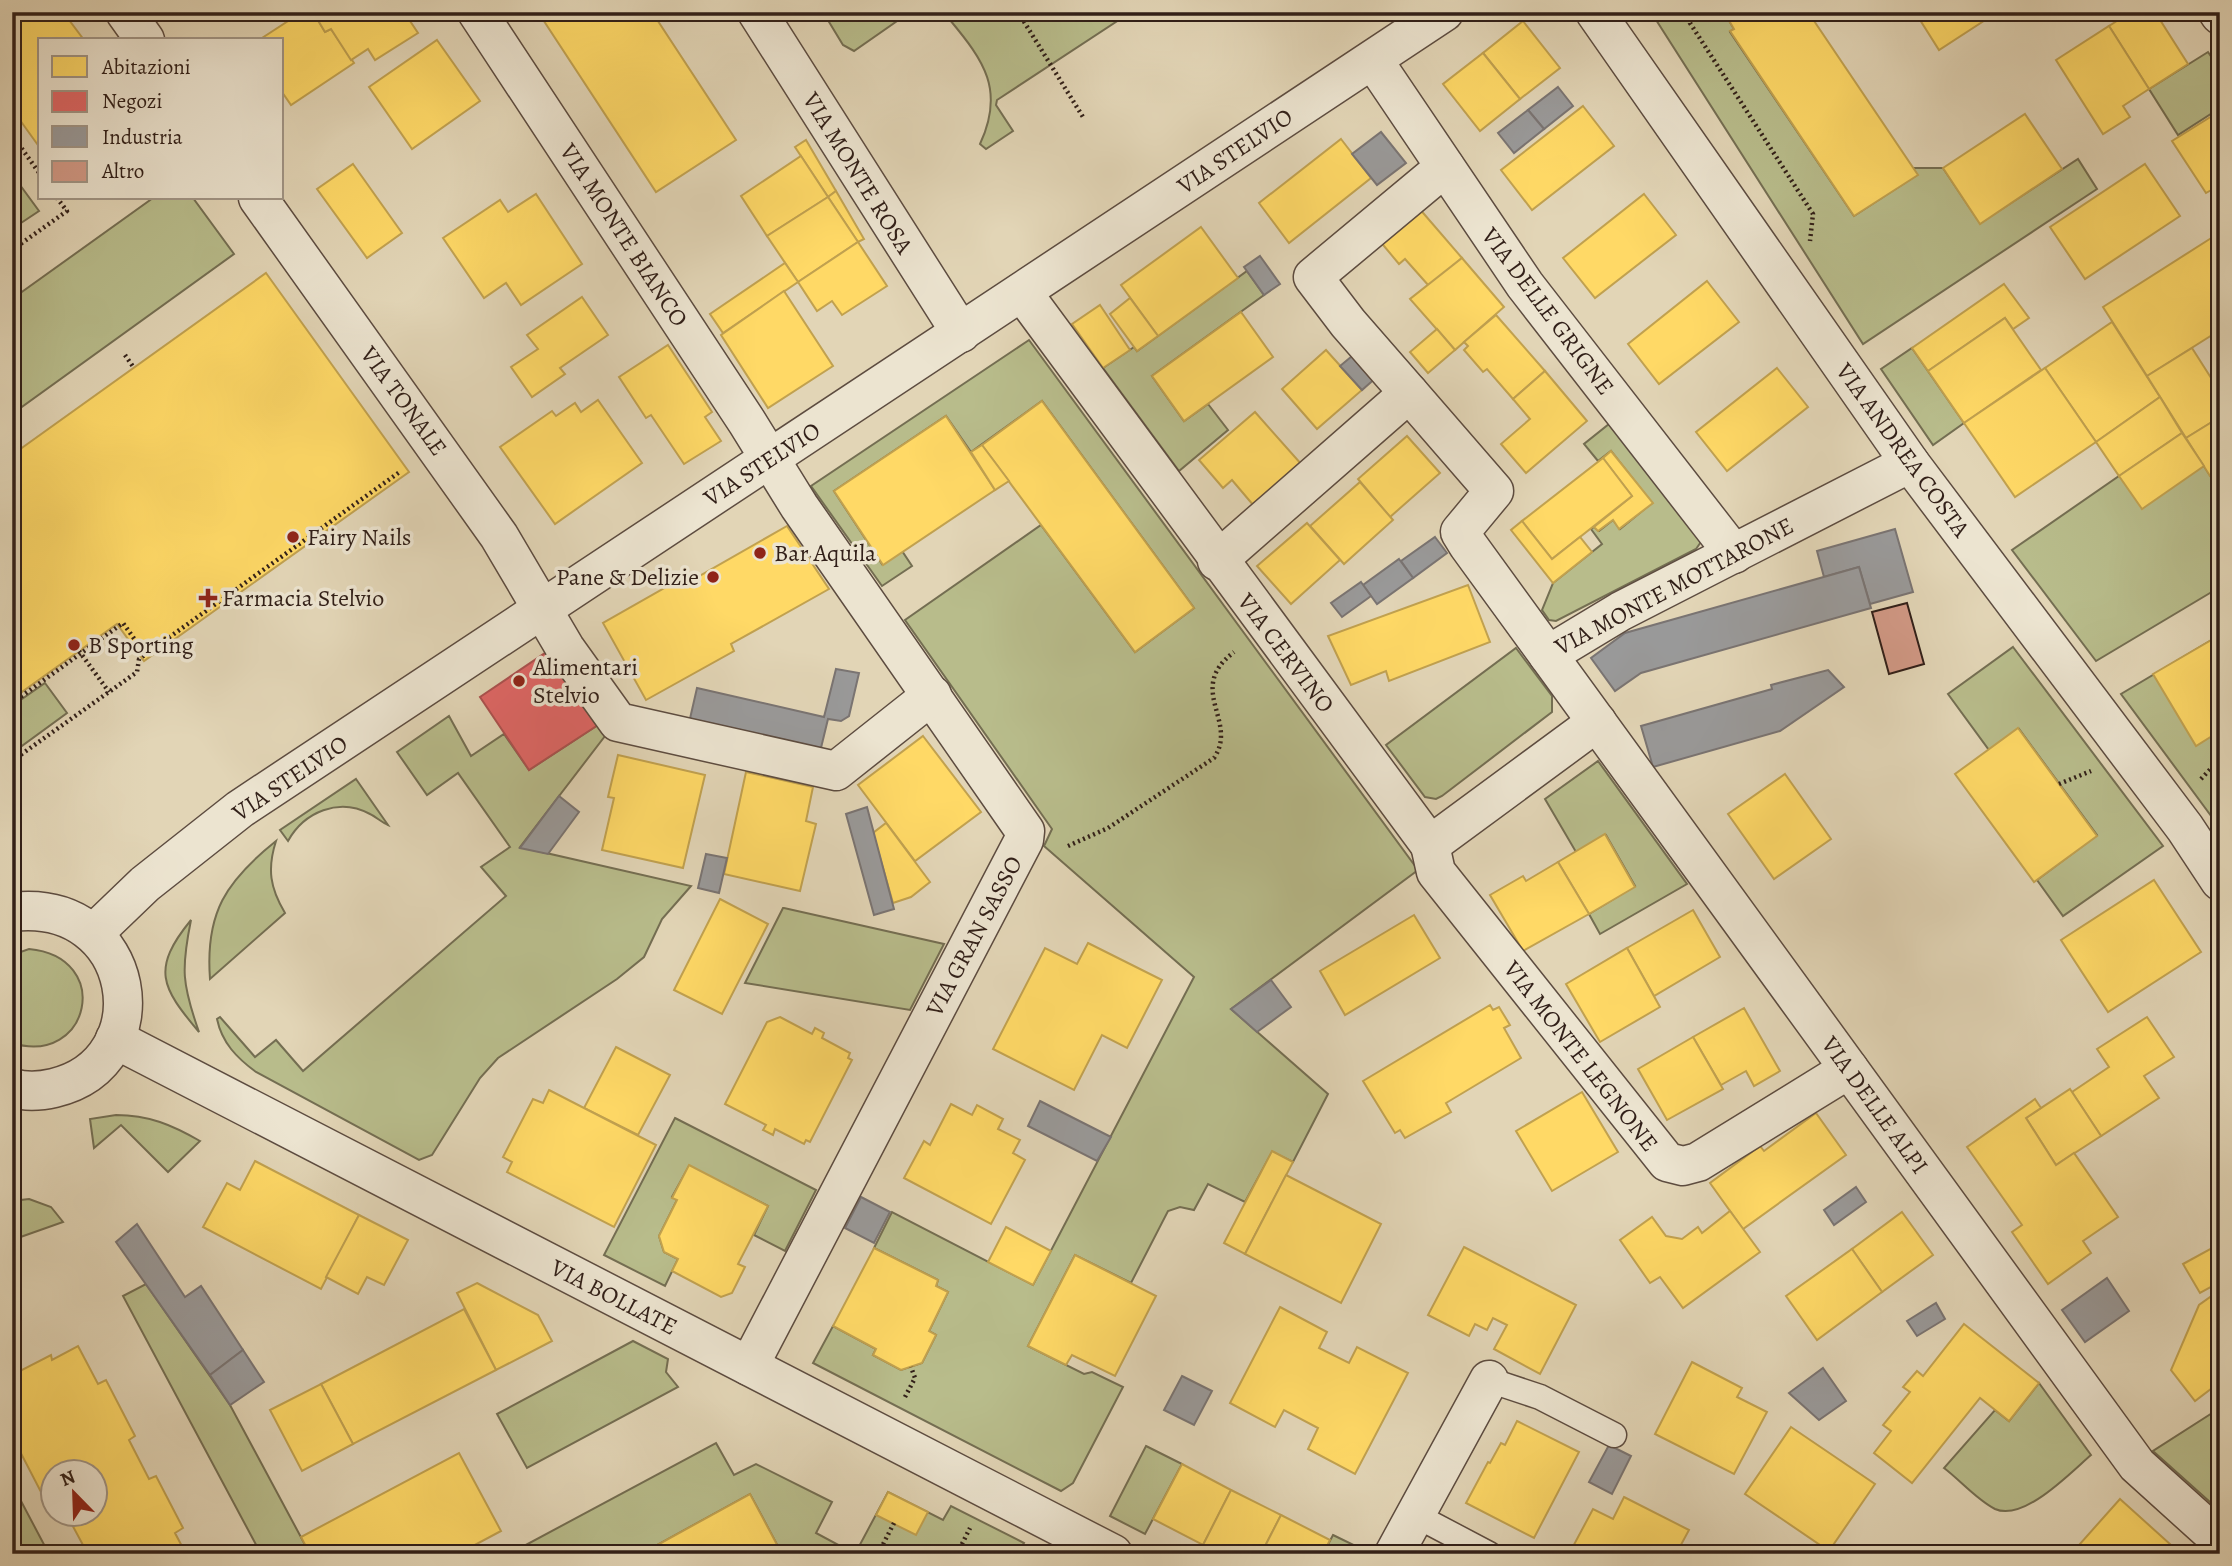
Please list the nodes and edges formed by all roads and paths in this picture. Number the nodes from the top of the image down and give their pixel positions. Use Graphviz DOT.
graph roads {
  1 [pos="125,12"];
  2 [pos="477,12"];
  3 [pos="757,12"];
  4 [pos="1018,12"];
  5 [pos="1444,12"];
  6 [pos="1595,12"];
  7 [pos="1688,12"];
  8 [pos="144,38"];
  9 [pos="1373,60"];
  10 [pos="1083,117"];
  11 [pos="12,135"];
  12 [pos="1445,167"];
  13 [pos="38,171"];
  14 [pos="59,200"];
  15 [pos="259,200"];
  16 [pos="1809,246"];
  17 [pos="12,250"];
  18 [pos="1022,292"];
  19 [pos="961,332"];
  20 [pos="125,355"];
  21 [pos="134,368"];
  22 [pos="1409,393"];
  23 [pos="770,459"];
  24 [pos="1910,463"];
  25 [pos="406,468"];
  26 [pos="1734,554"];
  27 [pos="1217,561"];
  28 [pos="543,610"];
  29 [pos="1268,627"];
  30 [pos="80,652"];
  31 [pos="145,654"];
  32 [pos="1548,655"];
  33 [pos="109,692"];
  34 [pos="932,695"];
  35 [pos="12,703"];
  36 [pos="1597,722"];
  37 [pos="2220,759"];
  38 [pos="12,761"];
  39 [pos="2103,766"];
  40 [pos="2059,784"];
  41 [pos="2192,788"];
  42 [pos="1025,831"];
  43 [pos="1430,845"];
  44 [pos="2220,881"];
  45 [pos="12,912"];
  46 [pos="94,933"];
  47 [pos="115,1039"];
  48 [pos="1849,1069"];
  49 [pos="12,1088"];
  50 [pos="749,1366"];
  51 [pos="911,1367"];
  52 [pos="1489,1380"];
  53 [pos="900,1407"];
  54 [pos="1614,1435"];
  55 [pos="1415,1516"];
  56 [pos="975,1518"];
  57 [pos="894,1523"];
  58 [pos="2220,1540"];
  59 [pos="878,1554"];
  60 [pos="957,1554"];
  61 [pos="1113,1554"];
  62 [pos="1394,1554"];
  63 [pos="1489,1554"];
  1 -- 8 [label="street"];
  2 -- 23 [label="street, VIA MONTE BIANCO"];
  3 -- 19 [label="street, VIA MONTE ROSA"];
  4 -- 10 [label="path"];
  5 -- 9 [label="street, VIA STELVIO"];
  6 -- 24 [label="street, VIA ANDREA COSTA"];
  7 -- 16 [label="path"];
  9 -- 12 [label="street, VIA DELLE GRIGNE"];
  9 -- 18 [label="street, VIA STELVIO"];
  11 -- 13 [label="path"];
  12 -- 22 [label="street, VIA MONTE MOTTARONE"];
  12 -- 26 [label="street, VIA DELLE GRIGNE"];
  14 -- 17 [label="path"];
  15 -- 28 [label="street, VIA TONALE"];
  18 -- 19 [label="street, VIA STELVIO"];
  18 -- 27 [label="street, VIA CERVINO"];
  19 -- 23 [label="street, VIA STELVIO"];
  20 -- 21 [label="path"];
  22 -- 27 [label="street"];
  22 -- 32 [label="street, VIA MONTE MOTTARONE"];
  23 -- 28 [label="street, VIA STELVIO"];
  23 -- 34 [label="street, VIA GRAN SASSO"];
  24 -- 26 [label="street, VIA MONTE MOTTARONE"];
  24 -- 44 [label="street, VIA ANDREA COSTA"];
  25 -- 31 [label="path"];
  26 -- 32 [label="street, VIA MONTE MOTTARONE"];
  27 -- 29 [label="street, VIA CERVINO"];
  28 -- 34 [label="street, VIA TONALE"];
  28 -- 46 [label="street, VIA STELVIO"];
  29 -- 42 [label="path"];
  29 -- 43 [label="street, VIA CERVINO"];
  30 -- 31 [label="path"];
  30 -- 33 [label="path"];
  30 -- 35 [label="path"];
  31 -- 33 [label="path"];
  32 -- 36 [label="street, VIA DELLE ALPI"];
  33 -- 38 [label="path"];
  34 -- 42 [label="street, VIA GRAN SASSO"];
  36 -- 43 [label="street"];
  36 -- 48 [label="street, VIA DELLE ALPI"];
  37 -- 41 [label="path"];
  39 -- 40 [label="path"];
  42 -- 50 [label="street, VIA GRAN SASSO"];
  43 -- 48 [label="street, VIA MONTE LEGNONE"];
  45 -- 46 [label="street"];
  46 -- 47 [label="street"];
  47 -- 49 [label="street"];
  47 -- 50 [label="street, VIA BOLLATE"];
  48 -- 58 [label="street, VIA DELLE ALPI"];
  50 -- 61 [label="street, VIA BOLLATE"];
  51 -- 53 [label="path"];
  52 -- 54 [label="lane"];
  52 -- 55 [label="street"];
  55 -- 62 [label="street"];
  55 -- 63 [label="lane"];
  56 -- 60 [label="path"];
  57 -- 59 [label="path"];
}
